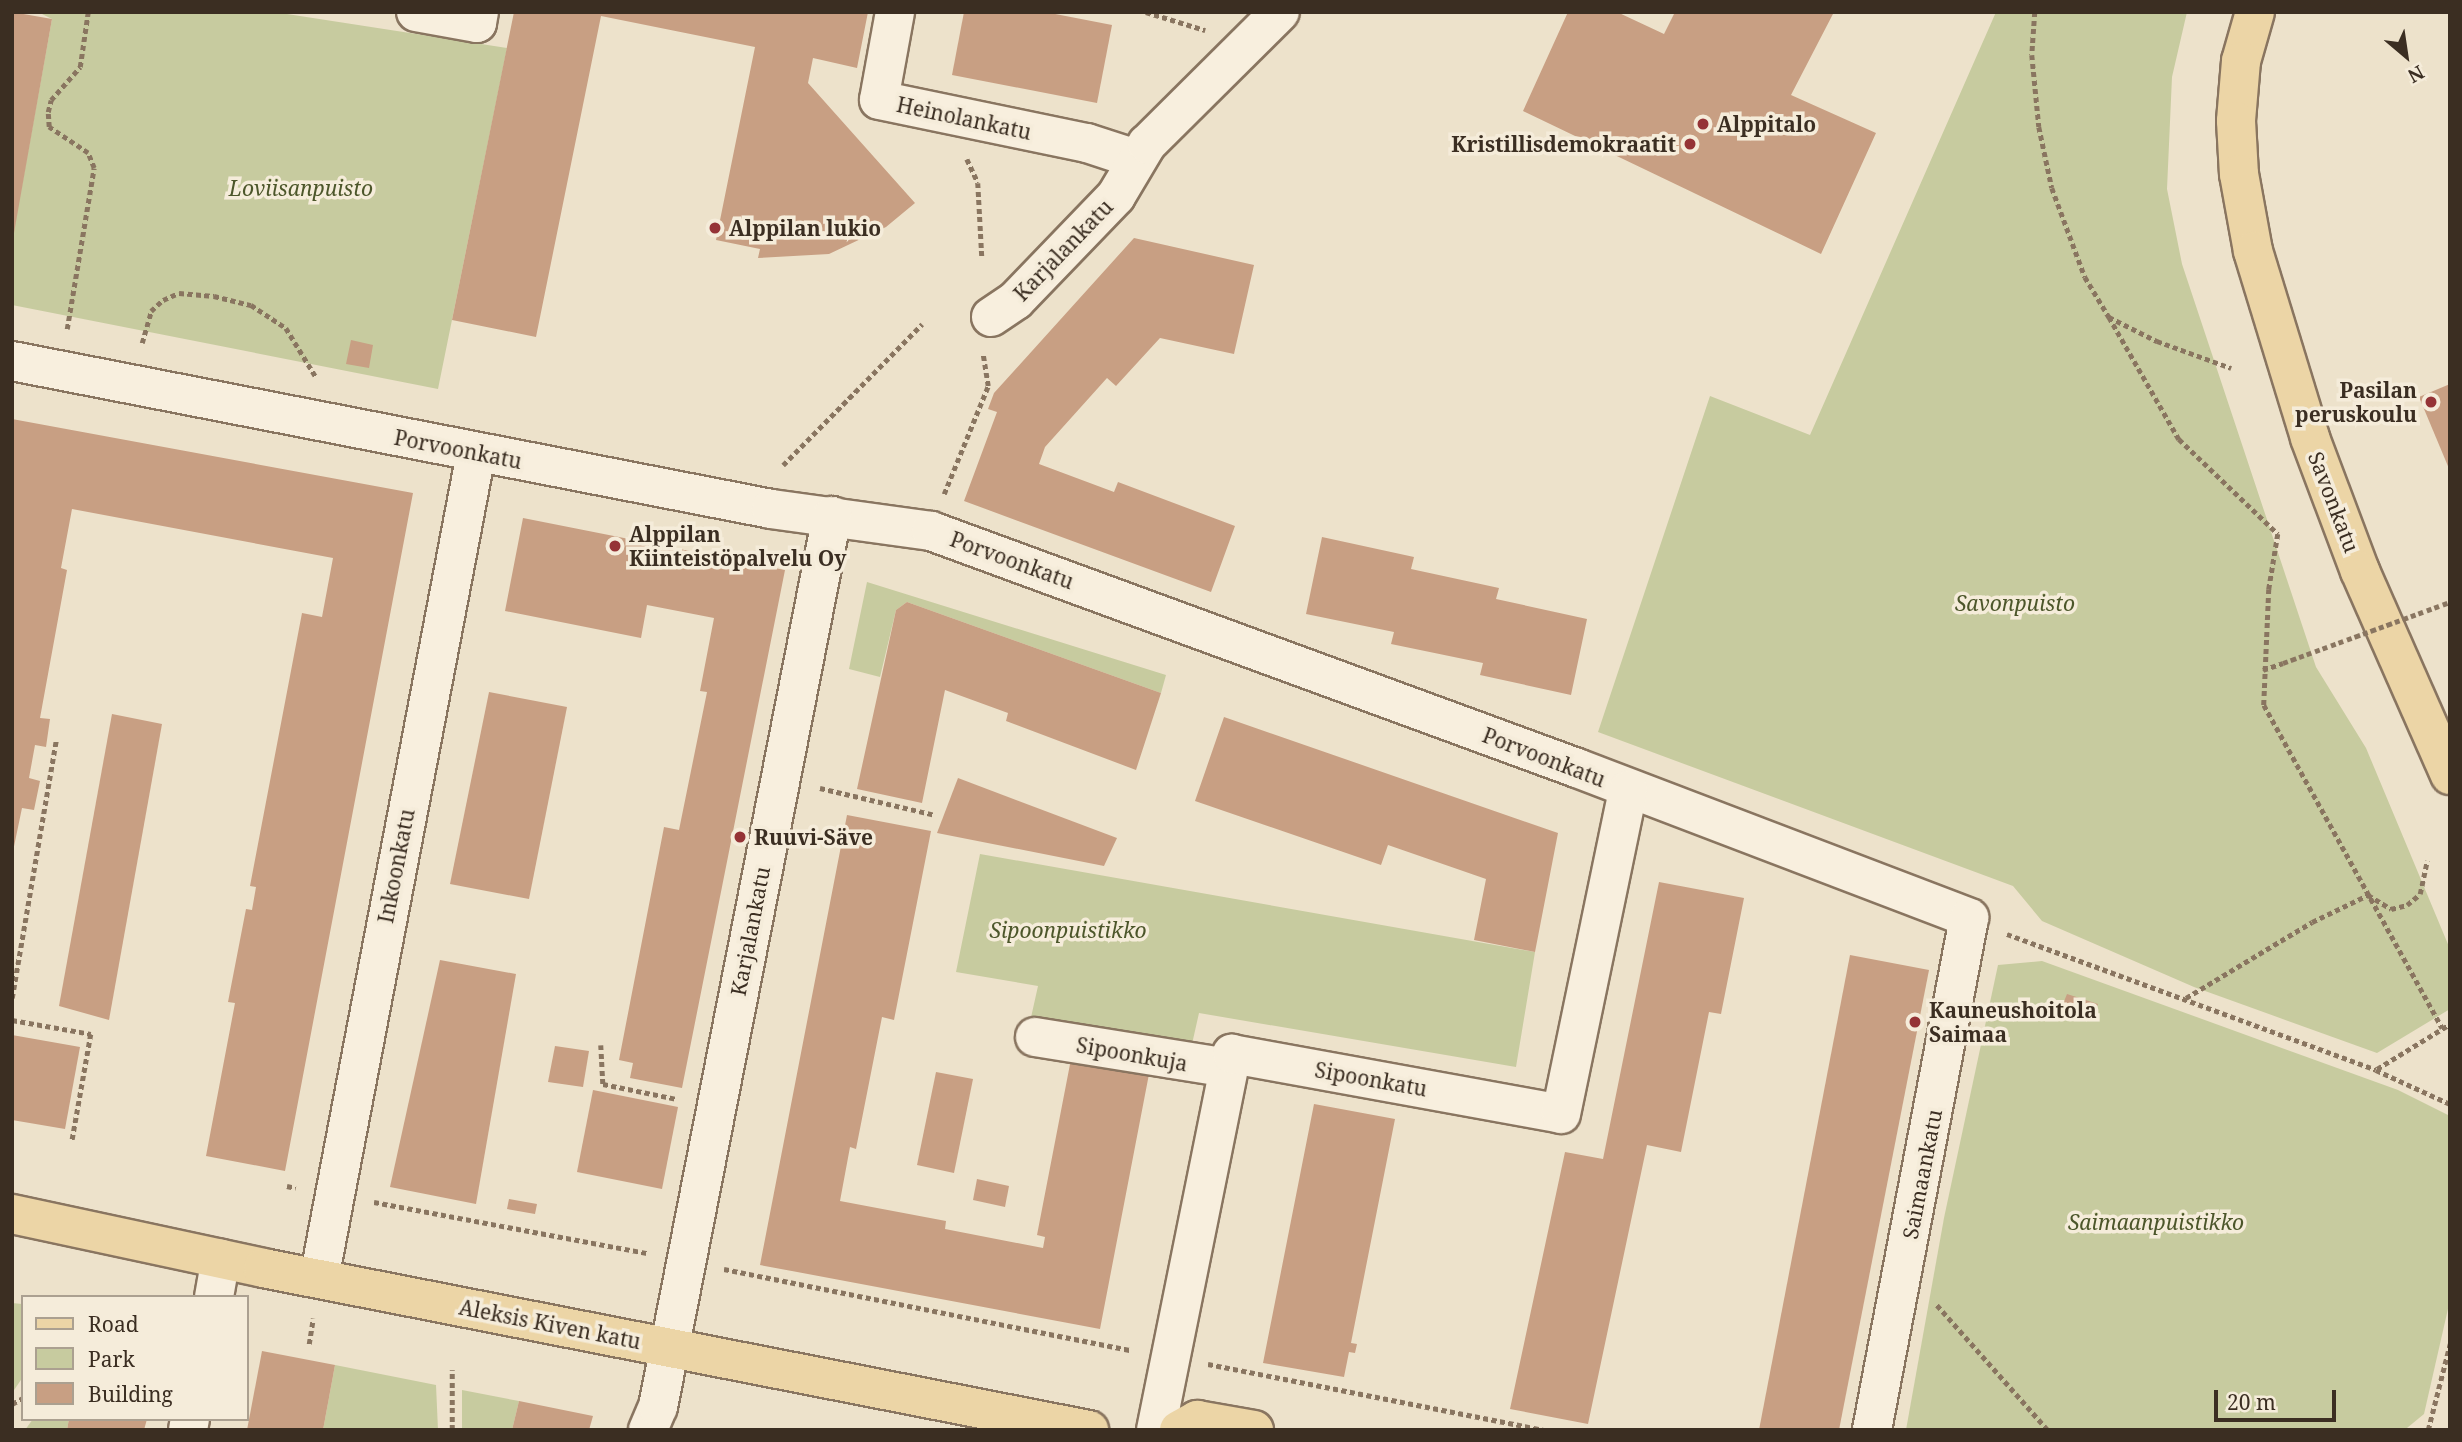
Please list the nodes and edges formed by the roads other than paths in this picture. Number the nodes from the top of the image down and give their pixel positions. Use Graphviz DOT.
graph roads {
  1 [pos="416,12"];
  2 [pos="895,12"];
  3 [pos="1280,12"];
  4 [pos="2255,12"];
  5 [pos="478,18"];
  6 [pos="1136,159"];
  7 [pos="990,317"];
  8 [pos="12,361"];
  9 [pos="476,454"];
  10 [pos="831,516"];
  11 [pos="2450,775"];
  12 [pos="1628,790"];
  13 [pos="1969,918"];
  14 [pos="1035,1037"];
  15 [pos="1229,1068"];
  16 [pos="12,1214"];
  17 [pos="221,1259"];
  18 [pos="319,1279"];
  19 [pos="214,1295"];
  20 [pos="668,1347"];
  21 [pos="648,1430"];
  22 [pos="1089,1430"];
  23 [pos="1156,1430"];
  24 [pos="1178,1430"];
  25 [pos="1254,1430"];
  26 [pos="1872,1430"];
  1 -- 5 [label="street"];
  2 -- 6 [label="street, Heinolankatu"];
  3 -- 6 [label="street, Karjalankatu"];
  4 -- 11 [label="main road, Savonkatu"];
  6 -- 7 [label="street, Karjalankatu"];
  8 -- 9 [label="street, Porvoonkatu"];
  9 -- 10 [label="street, Porvoonkatu"];
  9 -- 18 [label="street, Inkoonkatu"];
  10 -- 12 [label="street, Porvoonkatu"];
  10 -- 20 [label="street, Karjalankatu"];
  12 -- 13 [label="street, Porvoonkatu"];
  12 -- 15 [label="street, Sipoonkatu"];
  13 -- 26 [label="street, Saimaankatu"];
  14 -- 15 [label="street, Sipoonkuja"];
  15 -- 23 [label="street"];
  16 -- 17 [label="main road, Aleksis Kiven katu"];
  17 -- 18 [label="main road, Aleksis Kiven katu"];
  17 -- 19 [label="street"];
  18 -- 20 [label="main road, Aleksis Kiven katu"];
  20 -- 21 [label="street, Karjalankatu"];
  20 -- 22 [label="main road, Aleksis Kiven katu"];
  24 -- 25 [label="main road"];
}
